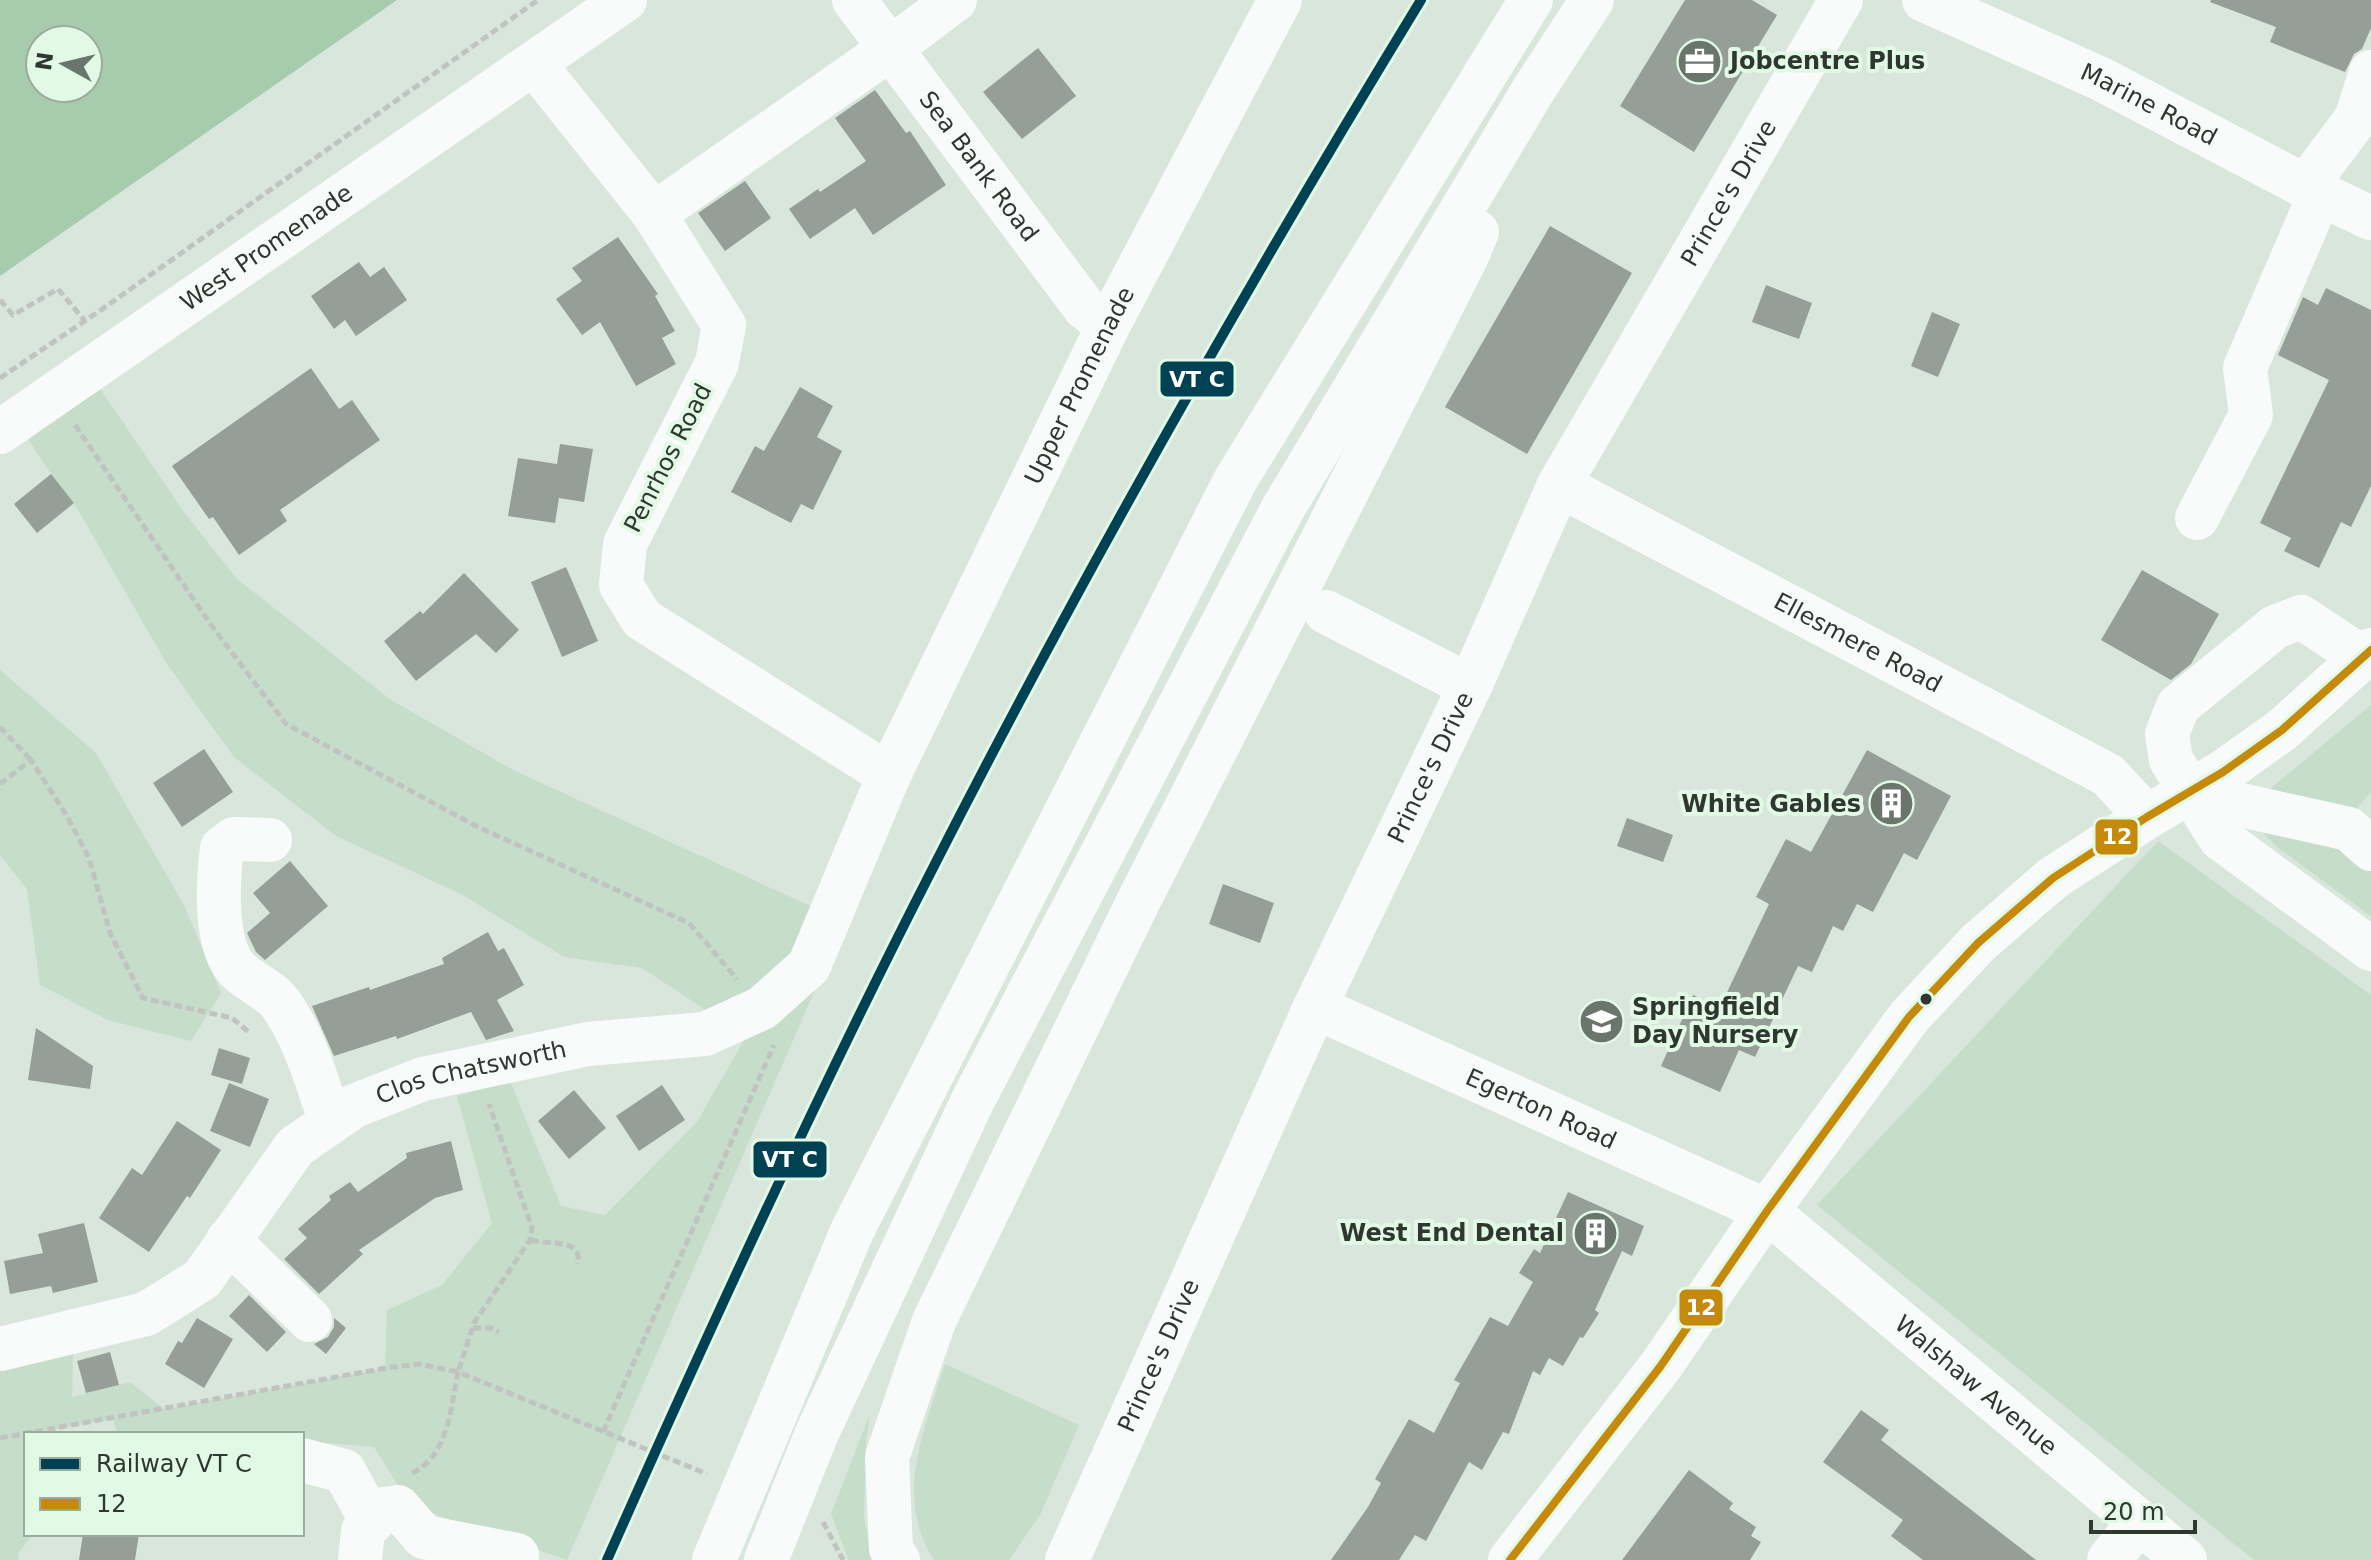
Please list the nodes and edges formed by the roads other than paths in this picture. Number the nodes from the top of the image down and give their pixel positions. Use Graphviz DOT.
graph roads {
  1 [pos="625,0"];
  2 [pos="854,0"];
  3 [pos="955,0"];
  4 [pos="1280,0"];
  5 [pos="1531,0"];
  6 [pos="1592,0"];
  7 [pos="1841,0"];
  8 [pos="1926,0"];
  9 [pos="890,49"];
  10 [pos="534,64"];
  11 [pos="2371,72"];
  12 [pos="1534,89"];
  13 [pos="2364,122"];
  14 [pos="2313,190"];
  15 [pos="654,214"];
  16 [pos="2371,218"];
  17 [pos="1108,326"];
  18 [pos="0,432"];
  19 [pos="1559,485"];
  20 [pos="2197,518"];
  21 [pos="1326,612"];
  22 [pos="2367,654"];
  23 [pos="1470,686"];
  24 [pos="889,775"];
  25 [pos="2200,806"];
  26 [pos="2147,817"];
  27 [pos="2364,826"];
  28 [pos="270,840"];
  29 [pos="2371,949"];
  30 [pos="1315,1007"];
  31 [pos="331,1122"];
  32 [pos="1767,1211"];
  33 [pos="853,1229"];
  34 [pos="228,1240"];
  35 [pos="310,1320"];
  36 [pos="0,1349"];
  37 [pos="304,1461"];
  38 [pos="385,1521"];
  39 [pos="2139,1522"];
  40 [pos="517,1555"];
  41 [pos="696,1560"];
  42 [pos="714,1560"];
  43 [pos="766,1560"];
  44 [pos="898,1560"];
  45 [pos="1067,1560"];
  46 [pos="1510,1560"];
  47 [pos="2109,1560"];
  48 [pos="2185,1560"];
  1 -- 10 [label="main road, West Promenade"];
  2 -- 9 [label="main road, Sea Bank Road"];
  3 -- 9 [label="main road"];
  4 -- 17 [label="main road, Upper Promenade"];
  5 -- 33 [label="main road"];
  6 -- 12 [label="main road"];
  7 -- 19 [label="main road, Prince's Drive"];
  8 -- 14 [label="main road, Marine Road"];
  9 -- 15 [label="main road"];
  9 -- 17 [label="main road, Sea Bank Road"];
  10 -- 15 [label="main road, Penrhos Road"];
  10 -- 18 [label="main road, West Promenade"];
  11 -- 13 [label="main road"];
  12 -- 43 [label="main road"];
  12 -- 44 [label="main road"];
  13 -- 14 [label="main road"];
  14 -- 16 [label="main road, Marine Road"];
  14 -- 20 [label="main road"];
  15 -- 24 [label="main road, Penrhos Road"];
  17 -- 24 [label="main road, Upper Promenade"];
  19 -- 23 [label="main road, Prince's Drive"];
  19 -- 26 [label="main road, Ellesmere Road"];
  21 -- 23 [label="main road"];
  22 -- 25 [label="main road"];
  22 -- 25 [label="main road"];
  23 -- 30 [label="main road, Prince's Drive"];
  24 -- 31 [label="main road, Clos Chatsworth"];
  25 -- 26 [label="main road"];
  25 -- 27 [label="main road"];
  25 -- 29 [label="main road"];
  26 -- 32 [label="main road"];
  28 -- 31 [label="main road"];
  30 -- 32 [label="main road, Egerton Road"];
  30 -- 45 [label="main road, Prince's Drive"];
  31 -- 34 [label="main road, Clos Chatsworth"];
  32 -- 39 [label="main road, Walshaw Avenue"];
  32 -- 46 [label="main road"];
  33 -- 41 [label="main road"];
  33 -- 42 [label="main road"];
  34 -- 35 [label="main road"];
  34 -- 36 [label="main road, Clos Chatsworth"];
  37 -- 38 [label="main road"];
  38 -- 40 [label="main road"];
  39 -- 47 [label="main road"];
  39 -- 48 [label="main road, Walshaw Avenue"];
}
